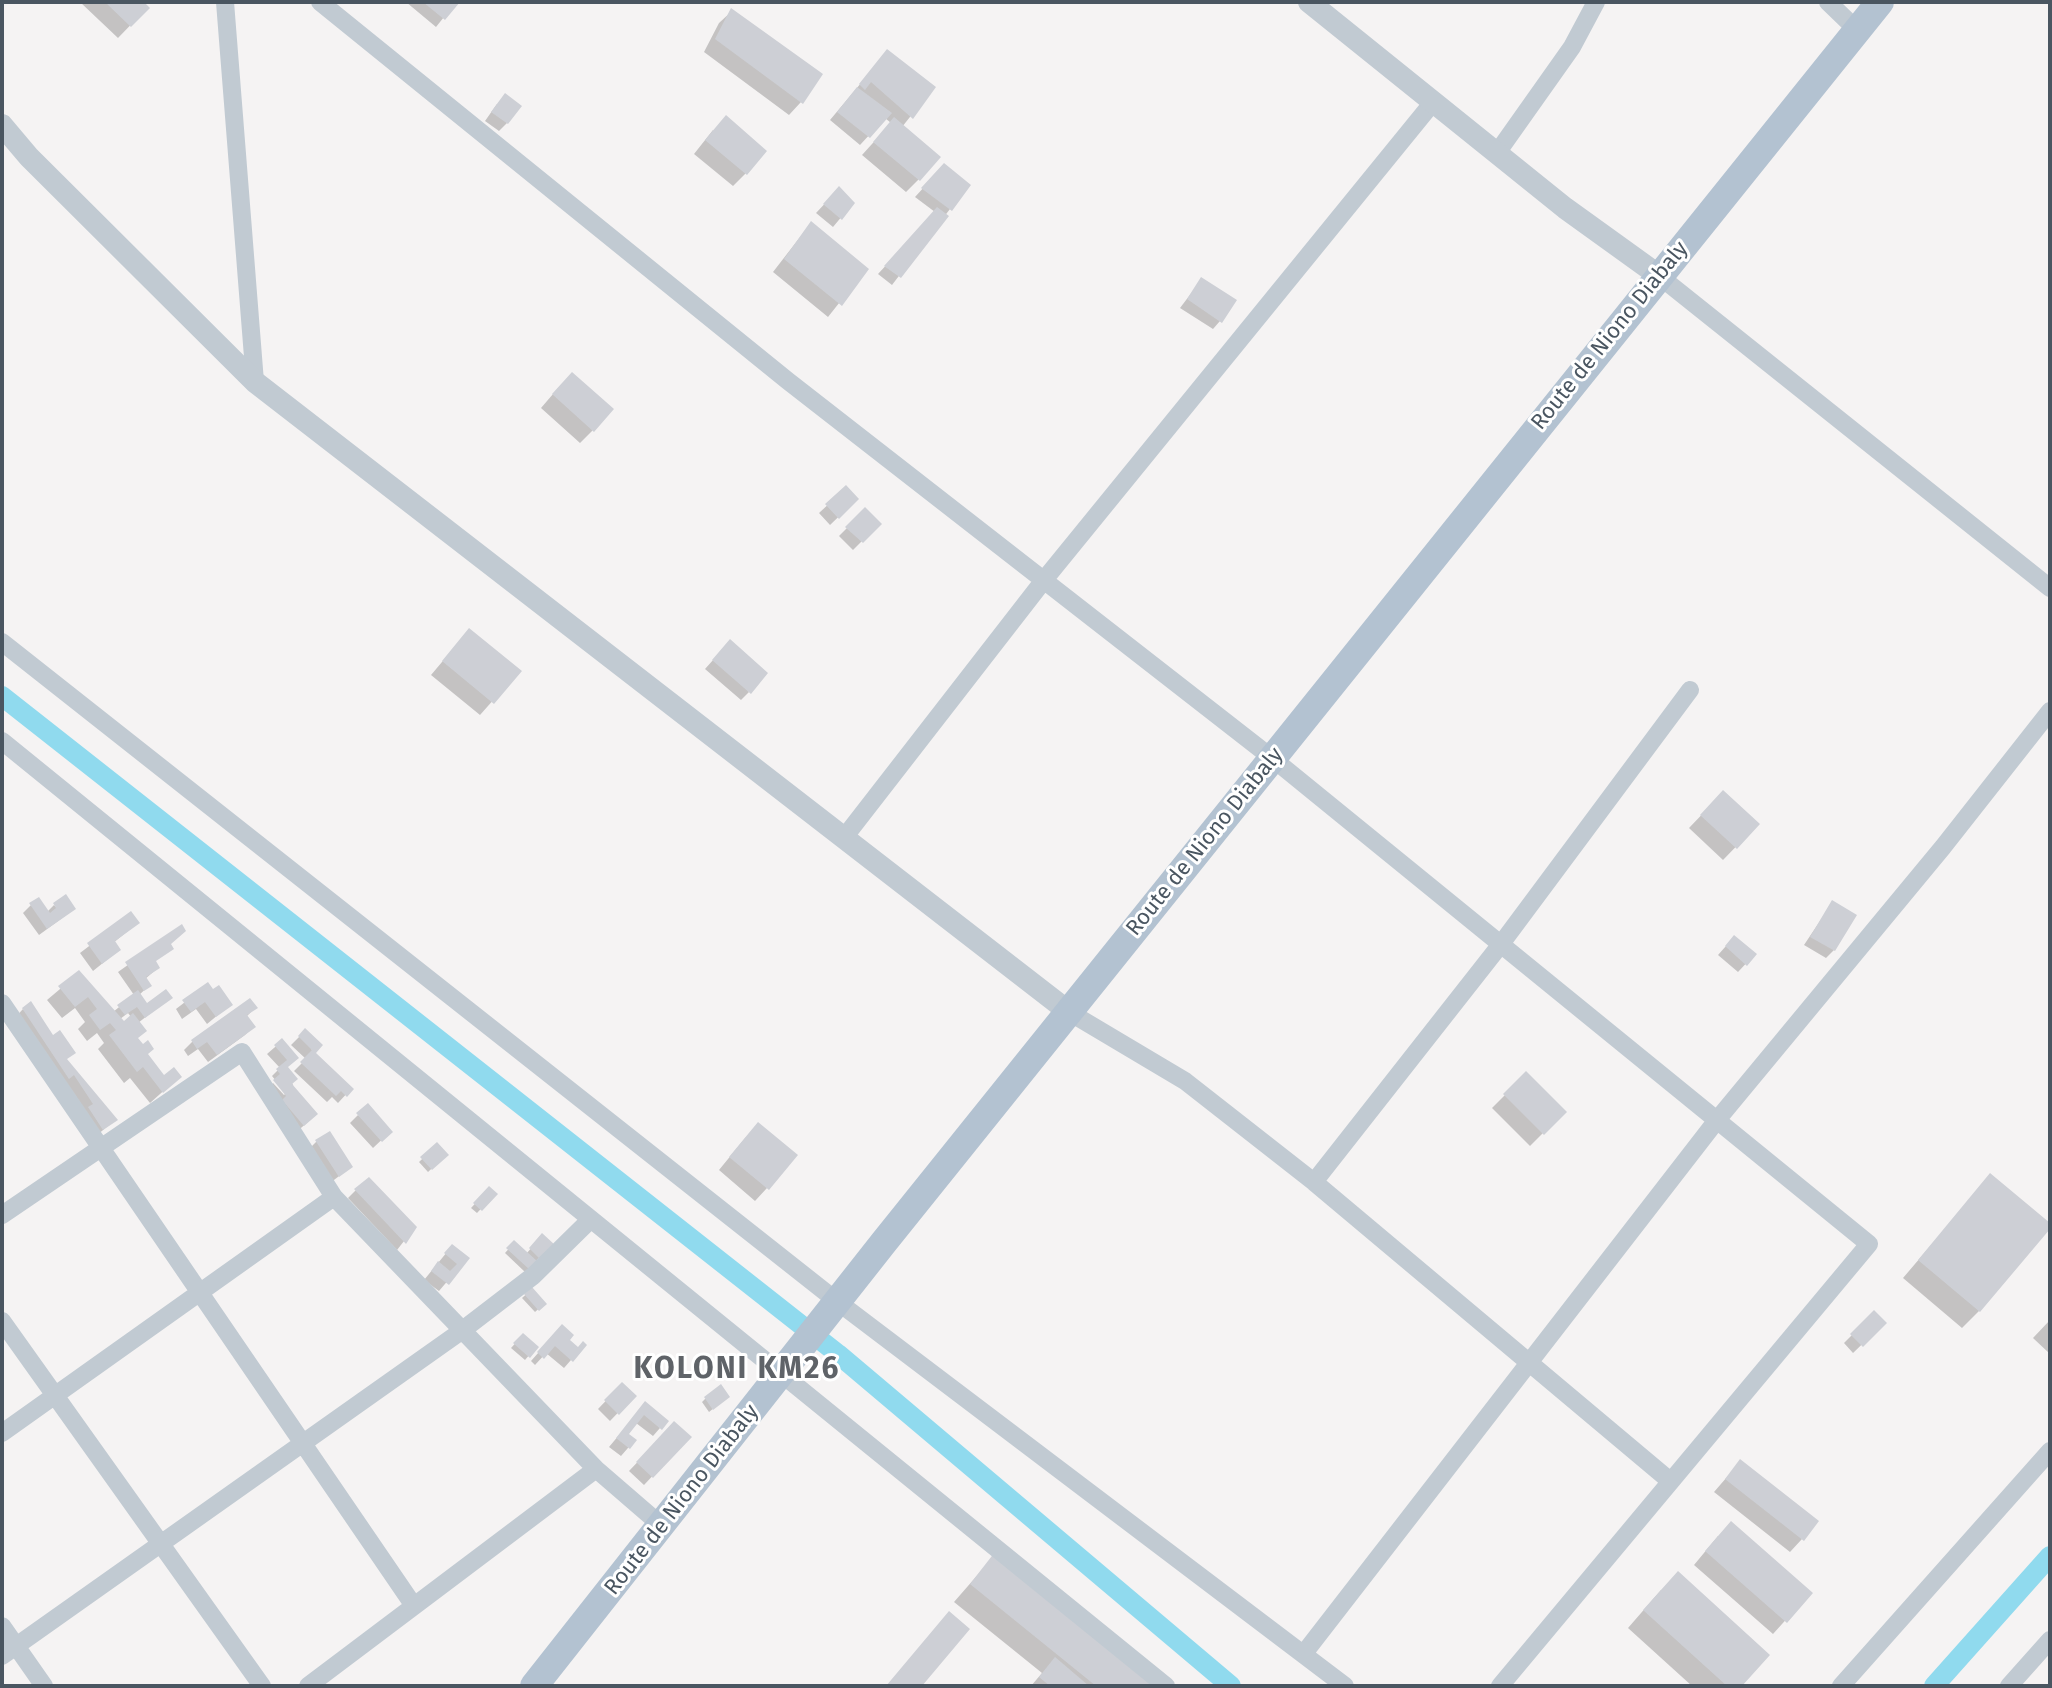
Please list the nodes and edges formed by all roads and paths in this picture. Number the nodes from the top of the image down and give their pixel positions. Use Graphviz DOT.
graph roads {
  1 [pos="225,2"];
  2 [pos="320,2"];
  3 [pos="1309,2"];
  4 [pos="1596,2"];
  5 [pos="1828,2"];
  6 [pos="1880,2"];
  7 [pos="1857,30"];
  8 [pos="1434,101"];
  9 [pos="2,125"];
  10 [pos="1497,153"];
  11 [pos="1658,275"];
  12 [pos="255,382"];
  13 [pos="1044,580"];
  14 [pos="2050,588"];
  15 [pos="2,642"];
  16 [pos="1690,690"];
  17 [pos="2050,711"];
  18 [pos="8,746"];
  19 [pos="1272,758"];
  20 [pos="2,766"];
  21 [pos="843,839"];
  22 [pos="1501,944"];
  23 [pos="2,1003"];
  24 [pos="1069,1012"];
  25 [pos="1717,1120"];
  26 [pos="100,1147"];
  27 [pos="1314,1182"];
  28 [pos="334,1197"];
  29 [pos="2,1215"];
  30 [pos="590,1220"];
  31 [pos="200,1293"];
  32 [pos="834,1308"];
  33 [pos="2,1321"];
  34 [pos="460,1332"];
  35 [pos="1530,1364"];
  36 [pos="787,1367"];
  37 [pos="55,1395"];
  38 [pos="2,1433"];
  39 [pos="303,1443"];
  40 [pos="2050,1451"];
  41 [pos="596,1469"];
  42 [pos="1669,1480"];
  43 [pos="662,1526"];
  44 [pos="161,1543"];
  45 [pos="414,1606"];
  46 [pos="2,1626"];
  47 [pos="2050,1640"];
  48 [pos="9,1651"];
  49 [pos="1305,1652"];
  50 [pos="44,1686"];
  51 [pos="262,1686"];
  52 [pos="308,1686"];
  53 [pos="534,1686"];
  54 [pos="1166,1686"];
  55 [pos="1345,1686"];
  56 [pos="1500,1686"];
  57 [pos="1841,1686"];
  58 [pos="2009,1686"];
  1 -- 12 [label="street"];
  2 -- 13 [label="street"];
  3 -- 8 [label="street"];
  4 -- 10 [label="street"];
  5 -- 7 [label="street"];
  6 -- 7 [label="main road, Route de Niono Diabaly"];
  7 -- 11 [label="main road, Route de Niono Diabaly"];
  8 -- 10 [label="street"];
  8 -- 13 [label="street"];
  9 -- 12 [label="street"];
  10 -- 11 [label="street"];
  11 -- 14 [label="street"];
  11 -- 19 [label="main road, Route de Niono Diabaly"];
  12 -- 21 [label="street"];
  13 -- 19 [label="street"];
  13 -- 21 [label="street"];
  15 -- 32 [label="street"];
  16 -- 22 [label="street"];
  17 -- 25 [label="street"];
  18 -- 20 [label="street"];
  18 -- 30 [label="street"];
  19 -- 22 [label="street"];
  19 -- 24 [label="main road, Route de Niono Diabaly"];
  21 -- 24 [label="street"];
  22 -- 25 [label="street"];
  22 -- 27 [label="street"];
  23 -- 26 [label="street"];
  24 -- 27 [label="street"];
  24 -- 32 [label="main road, Route de Niono Diabaly"];
  25 -- 35 [label="street"];
  25 -- 42 [label="street"];
  26 -- 28 [label="street"];
  26 -- 29 [label="street"];
  26 -- 31 [label="street"];
  27 -- 35 [label="street"];
  28 -- 31 [label="street"];
  28 -- 34 [label="street"];
  30 -- 34 [label="street"];
  30 -- 36 [label="street"];
  31 -- 37 [label="street"];
  31 -- 39 [label="street"];
  32 -- 36 [label="main road, Route de Niono Diabaly"];
  32 -- 49 [label="street"];
  33 -- 37 [label="street"];
  34 -- 39 [label="street"];
  34 -- 41 [label="street"];
  35 -- 42 [label="street"];
  35 -- 49 [label="street"];
  36 -- 43 [label="main road, Route de Niono Diabaly"];
  36 -- 54 [label="street"];
  37 -- 38 [label="street"];
  37 -- 44 [label="street"];
  39 -- 44 [label="street"];
  39 -- 45 [label="street"];
  40 -- 57 [label="street"];
  41 -- 43 [label="street"];
  41 -- 45 [label="street"];
  42 -- 56 [label="street"];
  43 -- 53 [label="main road, Route de Niono Diabaly"];
  44 -- 48 [label="street"];
  44 -- 51 [label="street"];
  45 -- 52 [label="street"];
  46 -- 48 [label="street"];
  47 -- 58 [label="street"];
  48 -- 50 [label="street"];
  49 -- 55 [label="street"];
}
